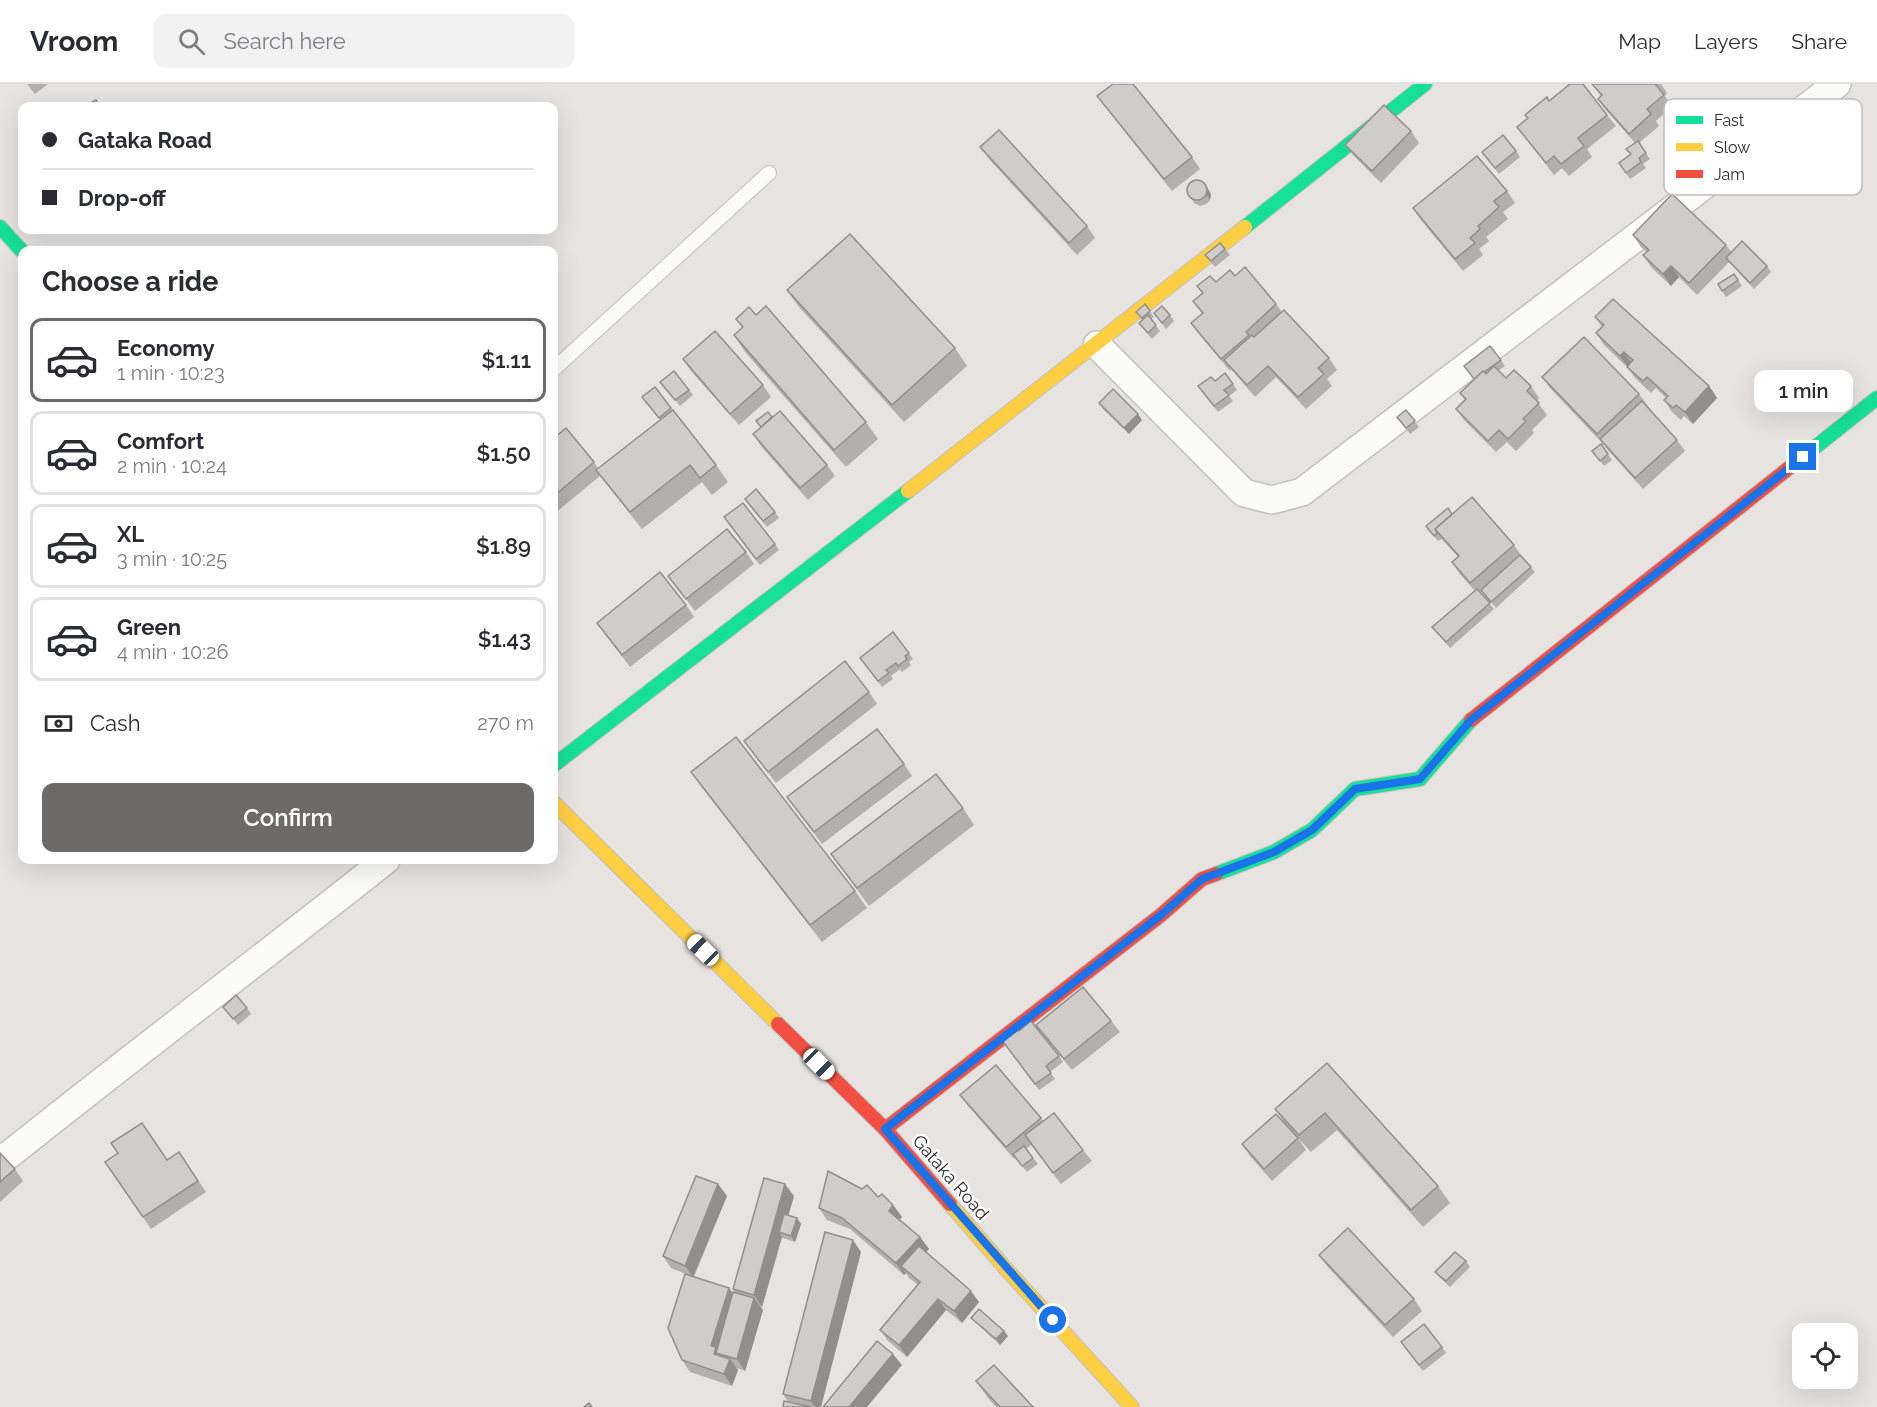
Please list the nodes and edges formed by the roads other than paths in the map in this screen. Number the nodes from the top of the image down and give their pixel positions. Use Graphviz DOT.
graph roads {
  1 [pos="1425,84"];
  2 [pos="1837,84"];
  3 [pos="1817,99"];
  4 [pos="769,173"];
  5 [pos="1691,195"];
  6 [pos="0,227"];
  7 [pos="18,247"];
  8 [pos="1097,345"];
  9 [pos="558,365"];
  10 [pos="1877,398"];
  11 [pos="558,762"];
  12 [pos="558,807"];
  13 [pos="381,864"];
  14 [pos="885,1129"];
  15 [pos="0,1159"];
  16 [pos="1132,1407"];
  1 -- 8 [label="street"];
  2 -- 3 [label="street"];
  4 -- 9 [label="lane"];
  5 -- 8 [label="street"];
  6 -- 7 [label="street"];
  8 -- 11 [label="street"];
  10 -- 14 [label="street"];
  12 -- 14 [label="street, Gataka Road"];
  13 -- 15 [label="street"];
  14 -- 16 [label="street, Gataka Road"];
}
